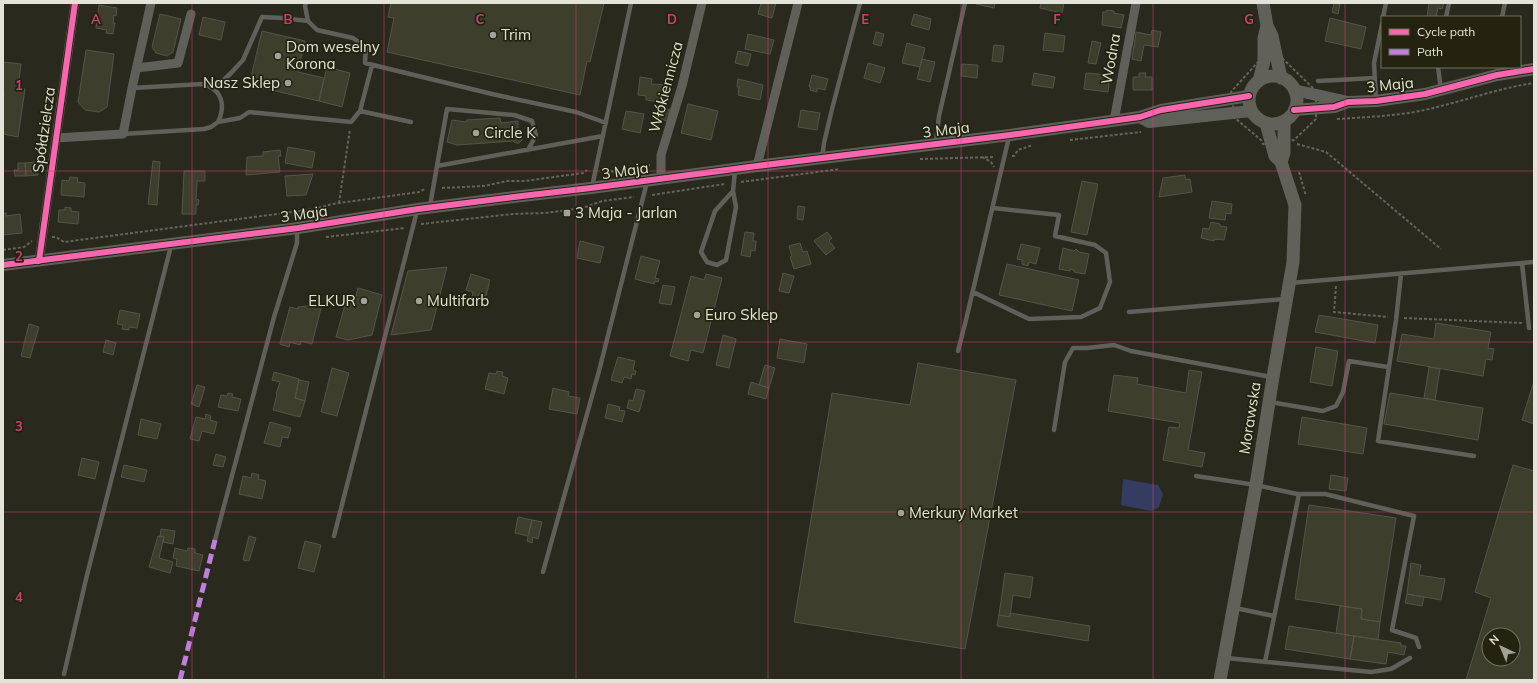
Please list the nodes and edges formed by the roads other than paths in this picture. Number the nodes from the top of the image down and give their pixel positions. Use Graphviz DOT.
graph roads {
  1 [pos="76,3"];
  2 [pos="151,3"];
  3 [pos="306,3"];
  4 [pos="631,3"];
  5 [pos="702,3"];
  6 [pos="798,3"];
  7 [pos="860,3"];
  8 [pos="965,3"];
  9 [pos="1136,3"];
  10 [pos="1263,3"];
  11 [pos="1386,3"];
  12 [pos="1449,3"];
  13 [pos="1505,3"];
  14 [pos="191,14"];
  15 [pos="1383,16"];
  16 [pos="1446,16"];
  17 [pos="1502,16"];
  18 [pos="308,21"];
  19 [pos="1267,26"];
  20 [pos="1381,29"];
  21 [pos="372,65"];
  22 [pos="137,68"];
  23 [pos="1438,68"];
  24 [pos="1534,69"];
  25 [pos="1496,71"];
  26 [pos="1281,78"];
  27 [pos="1375,78"];
  28 [pos="1259,81"];
  29 [pos="1318,81"];
  30 [pos="132,88"];
  31 [pos="214,89"];
  32 [pos="1294,90"];
  33 [pos="1441,90"];
  34 [pos="1249,96"];
  35 [pos="1376,101"];
  36 [pos="1348,102"];
  37 [pos="1294,110"];
  38 [pos="360,111"];
  39 [pos="1251,111"];
  40 [pos="1140,117"];
  41 [pos="1114,121"];
  42 [pos="1284,121"];
  43 [pos="218,122"];
  44 [pos="411,122"];
  45 [pos="606,123"];
  46 [pos="1266,124"];
  47 [pos="123,134"];
  48 [pos="1010,135"];
  49 [pos="603,136"];
  50 [pos="56,138"];
  51 [pos="936,144"];
  52 [pos="528,150"];
  53 [pos="822,158"];
  54 [pos="1281,162"];
  55 [pos="437,166"];
  56 [pos="757,166"];
  57 [pos="736,169"];
  58 [pos="661,179"];
  59 [pos="648,181"];
  60 [pos="591,188"];
  61 [pos="733,191"];
  62 [pos="430,208"];
  63 [pos="993,208"];
  64 [pos="418,210"];
  65 [pos="298,228"];
  66 [pos="172,244"];
  67 [pos="39,261"];
  68 [pos="1534,262"];
  69 [pos="1522,263"];
  70 [pos="3,265"];
  71 [pos="1401,274"];
  72 [pos="1289,283"];
  73 [pos="973,292"];
  74 [pos="1286,299"];
  75 [pos="1129,312"];
  76 [pos="1529,326"];
  77 [pos="958,351"];
  78 [pos="1388,368"];
  79 [pos="1273,377"];
  80 [pos="1269,402"];
  81 [pos="1054,430"];
  82 [pos="1474,456"];
  83 [pos="1196,476"];
  84 [pos="1256,485"];
  85 [pos="1299,494"];
  86 [pos="334,536"];
  87 [pos="215,540"];
  88 [pos="543,572"];
  89 [pos="1233,608"];
  90 [pos="1274,616"];
  91 [pos="1419,647"];
  92 [pos="1224,657"];
  93 [pos="1410,658"];
  94 [pos="1265,662"];
  95 [pos="64,674"];
  96 [pos="1220,680"];
  1 -- 50 [label="street, Spółdzielcza"];
  2 -- 22 [label="street"];
  3 -- 18 [label="lane"];
  4 -- 45 [label="lane"];
  5 -- 58 [label="street, Włókiennicza"];
  6 -- 56 [label="street"];
  7 -- 53 [label="lane"];
  8 -- 51 [label="lane"];
  9 -- 41 [label="street, Wodna"];
  10 -- 19 [label="main road"];
  11 -- 15 [label="lane"];
  12 -- 16 [label="lane"];
  13 -- 17 [label="lane"];
  14 -- 22 [label="street"];
  18 -- 21 [label="lane"];
  18 -- 31 [label="lane"];
  19 -- 26 [label="main road"];
  19 -- 28 [label="main road"];
  20 -- 27 [label="lane"];
  21 -- 38 [label="lane"];
  21 -- 45 [label="lane"];
  22 -- 30 [label="street"];
  23 -- 33 [label="lane"];
  24 -- 25 [label="street, 3 Maja"];
  25 -- 33 [label="street, 3 Maja"];
  26 -- 28 [label="main road"];
  26 -- 32 [label="main road"];
  27 -- 29 [label="lane"];
  27 -- 35 [label="lane"];
  28 -- 34 [label="main road"];
  30 -- 31 [label="lane"];
  30 -- 47 [label="street"];
  31 -- 43 [label="lane"];
  32 -- 36 [label="street, 3 Maja"];
  32 -- 37 [label="main road"];
  33 -- 35 [label="street, 3 Maja"];
  34 -- 39 [label="main road"];
  34 -- 40 [label="street, 3 Maja"];
  35 -- 36 [label="street, 3 Maja"];
  36 -- 37 [label="street, 3 Maja"];
  37 -- 42 [label="main road"];
  38 -- 43 [label="lane"];
  38 -- 44 [label="lane"];
  39 -- 40 [label="street, 3 Maja"];
  39 -- 46 [label="main road"];
  40 -- 41 [label="street, 3 Maja"];
  41 -- 48 [label="street, 3 Maja"];
  42 -- 46 [label="main road"];
  42 -- 54 [label="main road, Morawska"];
  43 -- 47 [label="lane"];
  45 -- 49 [label="lane"];
  46 -- 54 [label="main road, Morawska"];
  47 -- 50 [label="street"];
  48 -- 51 [label="street, 3 Maja"];
  48 -- 63 [label="lane"];
  49 -- 52 [label="lane"];
  49 -- 60 [label="lane"];
  50 -- 67 [label="street, Spółdzielcza"];
  51 -- 53 [label="street, 3 Maja"];
  52 -- 55 [label="lane"];
  52 -- 55 [label="lane"];
  53 -- 56 [label="street, 3 Maja"];
  54 -- 72 [label="main road, Morawska"];
  55 -- 62 [label="lane"];
  56 -- 57 [label="street, 3 Maja"];
  57 -- 58 [label="street, 3 Maja"];
  57 -- 61 [label="lane"];
  58 -- 59 [label="street, 3 Maja"];
  59 -- 60 [label="street, 3 Maja"];
  59 -- 88 [label="lane"];
  60 -- 62 [label="street, 3 Maja"];
  61 -- 61 [label="lane"];
  62 -- 64 [label="street, 3 Maja"];
  63 -- 73 [label="lane"];
  63 -- 73 [label="lane"];
  64 -- 65 [label="street, 3 Maja"];
  64 -- 86 [label="lane"];
  65 -- 66 [label="street, 3 Maja"];
  65 -- 87 [label="lane"];
  66 -- 67 [label="street, 3 Maja"];
  66 -- 95 [label="lane"];
  67 -- 70 [label="street, 3 Maja"];
  68 -- 69 [label="lane"];
  69 -- 71 [label="lane"];
  69 -- 76 [label="lane"];
  71 -- 72 [label="lane"];
  71 -- 78 [label="lane"];
  72 -- 74 [label="main road, Morawska"];
  73 -- 77 [label="lane"];
  74 -- 75 [label="lane"];
  74 -- 79 [label="main road, Morawska"];
  78 -- 80 [label="lane"];
  78 -- 82 [label="lane"];
  79 -- 80 [label="main road, Morawska"];
  79 -- 81 [label="lane"];
  80 -- 84 [label="main road, Morawska"];
  83 -- 84 [label="lane"];
  84 -- 85 [label="lane"];
  84 -- 89 [label="main road, Morawska"];
  85 -- 90 [label="lane"];
  85 -- 91 [label="lane"];
  89 -- 90 [label="lane"];
  89 -- 92 [label="main road, Morawska"];
  90 -- 94 [label="lane"];
  92 -- 94 [label="lane"];
  92 -- 96 [label="main road, Morawska"];
  93 -- 94 [label="lane"];
}
